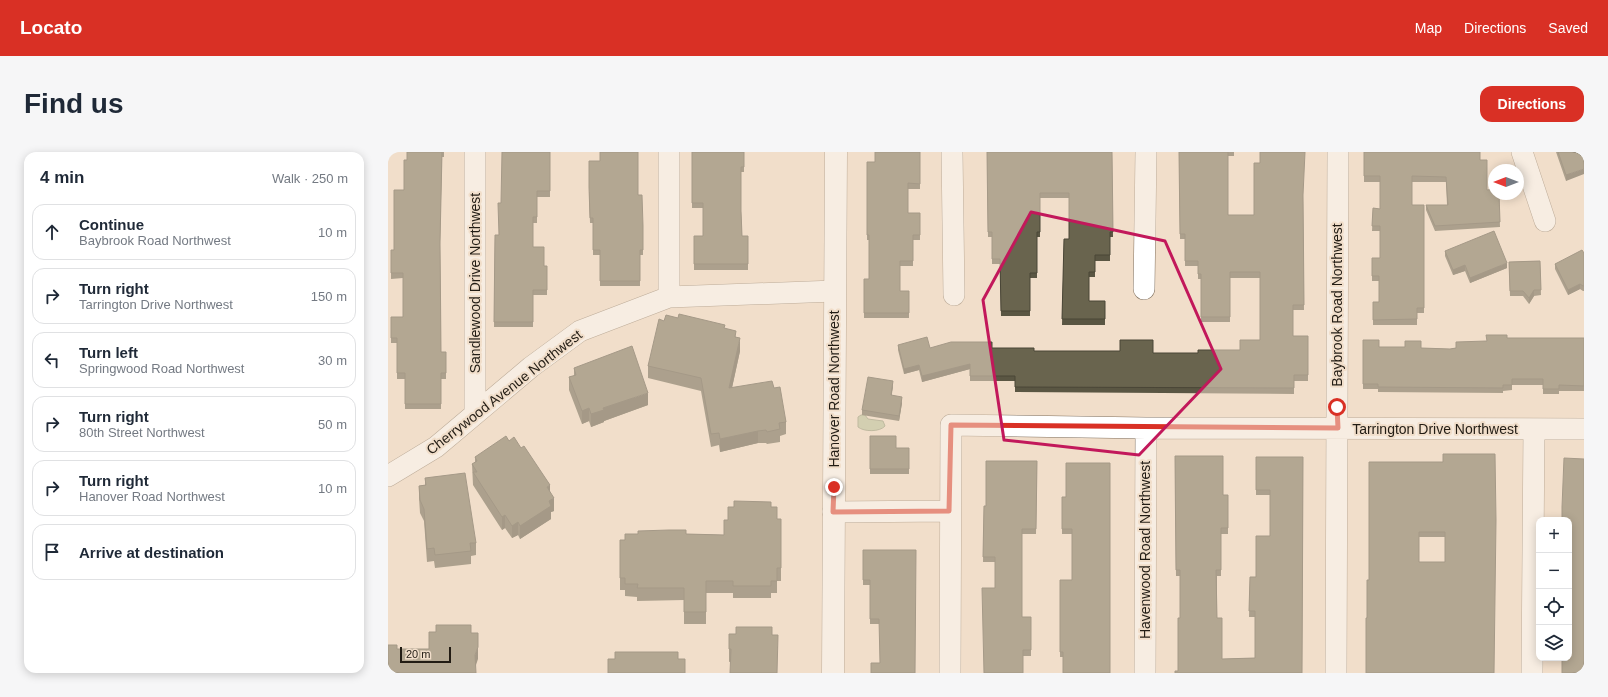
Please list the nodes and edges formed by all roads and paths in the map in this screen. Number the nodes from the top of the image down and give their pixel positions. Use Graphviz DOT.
graph roads {
  1 [pos="475,152"];
  2 [pos="669,152"];
  3 [pos="836,152"];
  4 [pos="952,152"];
  5 [pos="1146,152"];
  6 [pos="1338,152"];
  7 [pos="1522,152"];
  8 [pos="1545,221"];
  9 [pos="1144,289"];
  10 [pos="835,291"];
  11 [pos="954,295"];
  12 [pos="669,297"];
  13 [pos="475,414"];
  14 [pos="1146,428"];
  15 [pos="1338,428"];
  16 [pos="1534,429"];
  17 [pos="1584,429"];
  18 [pos="388,476"];
  19 [pos="949,511"];
  20 [pos="833,512"];
  21 [pos="833,673"];
  22 [pos="950,673"];
  23 [pos="1145,673"];
  24 [pos="1336,673"];
  25 [pos="1532,673"];
  1 -- 13 [label="street, Sandlewood Drive Northwest"];
  2 -- 12 [label="street"];
  3 -- 10 [label="street, Hanover Road Northwest"];
  4 -- 11 [label="street"];
  5 -- 9 [label="street"];
  6 -- 15 [label="street, Baybrook Road Northwest"];
  7 -- 8 [label="street"];
  10 -- 12 [label="street, Cherrywood Avenue Northwest"];
  10 -- 20 [label="street, Hanover Road Northwest"];
  12 -- 13 [label="street, Cherrywood Avenue Northwest"];
  13 -- 18 [label="street, Cherrywood Avenue Northwest"];
  14 -- 15 [label="street, Tarrington Drive Northwest"];
  14 -- 19 [label="street, Tarrington Drive Northwest"];
  14 -- 23 [label="street, Havenwood Road Northwest"];
  15 -- 16 [label="street, Tarrington Drive Northwest"];
  15 -- 24 [label="street, Baybrook Road Northwest"];
  16 -- 17 [label="street, Tarrington Drive Northwest"];
  16 -- 25 [label="street"];
  19 -- 20 [label="street"];
  19 -- 22 [label="street"];
  20 -- 21 [label="street, Hanover Road Northwest"];
}
